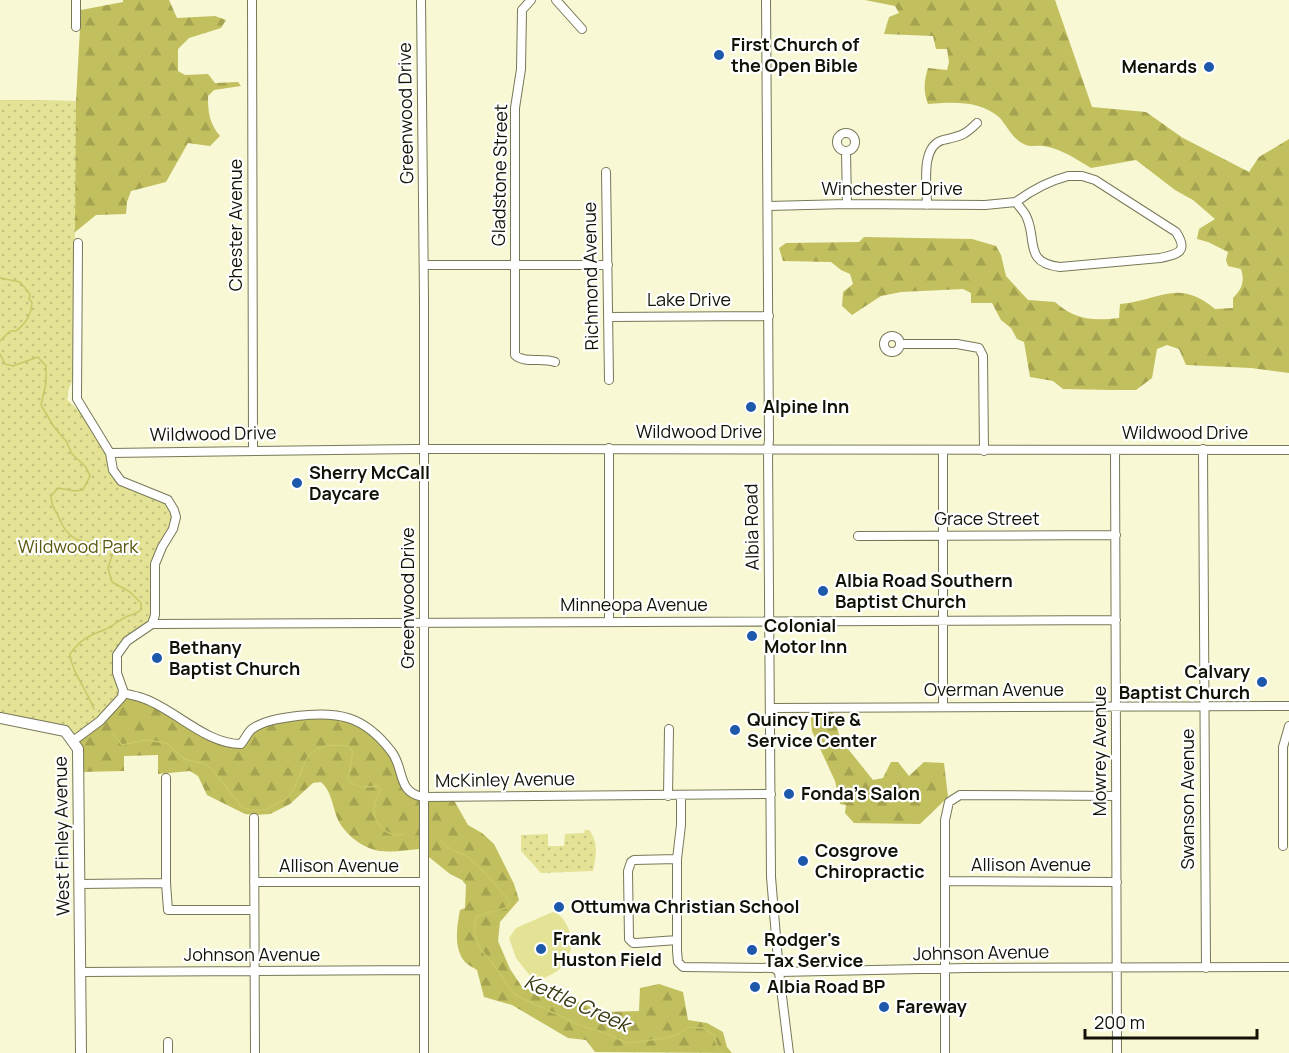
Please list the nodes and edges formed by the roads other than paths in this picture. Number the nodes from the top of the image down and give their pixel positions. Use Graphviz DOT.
graph roads {
  1 [pos="76,0"];
  2 [pos="252,0"];
  3 [pos="421,0"];
  4 [pos="531,0"];
  5 [pos="555,0"];
  6 [pos="766,0"];
  7 [pos="76,27"];
  8 [pos="582,29"];
  9 [pos="976,123"];
  10 [pos="846,151"];
  11 [pos="606,172"];
  12 [pos="1016,202"];
  13 [pos="847,204"];
  14 [pos="927,205"];
  15 [pos="768,206"];
  16 [pos="78,243"];
  17 [pos="424,265"];
  18 [pos="514,265"];
  19 [pos="608,265"];
  20 [pos="769,316"];
  21 [pos="608,317"];
  22 [pos="901,344"];
  23 [pos="555,362"];
  24 [pos="609,380"];
  25 [pos="609,448"];
  26 [pos="253,449"];
  27 [pos="424,449"];
  28 [pos="768,449"];
  29 [pos="1203,449"];
  30 [pos="943,450"];
  31 [pos="1115,450"];
  32 [pos="1289,450"];
  33 [pos="984,451"];
  34 [pos="110,453"];
  35 [pos="943,535"];
  36 [pos="1116,535"];
  37 [pos="858,536"];
  38 [pos="1116,620"];
  39 [pos="769,621"];
  40 [pos="942,621"];
  41 [pos="424,622"];
  42 [pos="609,622"];
  43 [pos="152,624"];
  44 [pos="123,693"];
  45 [pos="943,706"];
  46 [pos="1116,706"];
  47 [pos="1289,706"];
  48 [pos="1204,707"];
  49 [pos="770,708"];
  50 [pos="0,718"];
  51 [pos="1289,726"];
  52 [pos="669,729"];
  53 [pos="73,741"];
  54 [pos="166,778"];
  55 [pos="771,794"];
  56 [pos="668,796"];
  57 [pos="681,796"];
  58 [pos="1116,796"];
  59 [pos="423,797"];
  60 [pos="254,818"];
  61 [pos="1283,846"];
  62 [pos="677,859"];
  63 [pos="945,881"];
  64 [pos="254,882"];
  65 [pos="424,882"];
  66 [pos="1117,882"];
  67 [pos="166,883"];
  68 [pos="80,884"];
  69 [pos="254,910"];
  70 [pos="677,940"];
  71 [pos="1289,967"];
  72 [pos="1117,968"];
  73 [pos="1206,968"];
  74 [pos="424,970"];
  75 [pos="944,970"];
  76 [pos="255,971"];
  77 [pos="81,972"];
  78 [pos="779,972"];
  79 [pos="168,1042"];
  80 [pos="81,1053"];
  81 [pos="168,1053"];
  82 [pos="255,1053"];
  83 [pos="424,1053"];
  84 [pos="789,1053"];
  85 [pos="945,1053"];
  86 [pos="1117,1053"];
  1 -- 7 [label="street"];
  2 -- 26 [label="street, Chester Avenue"];
  3 -- 17 [label="street, Greenwood Drive"];
  4 -- 18 [label="street, Gladstone Street"];
  5 -- 8 [label="street"];
  6 -- 15 [label="street, Albia Road"];
  9 -- 14 [label="street"];
  10 -- 13 [label="street"];
  11 -- 19 [label="street, Richmond Avenue"];
  12 -- 12 [label="street"];
  12 -- 14 [label="street, Winchester Drive"];
  13 -- 14 [label="street, Winchester Drive"];
  13 -- 15 [label="street, Winchester Drive"];
  15 -- 20 [label="street, Albia Road"];
  16 -- 34 [label="street"];
  17 -- 18 [label="street"];
  17 -- 27 [label="street, Greenwood Drive"];
  18 -- 19 [label="street"];
  18 -- 23 [label="street, Gladstone Street"];
  19 -- 21 [label="street, Richmond Avenue"];
  20 -- 21 [label="street, Lake Drive"];
  20 -- 28 [label="street, Albia Road"];
  21 -- 24 [label="street, Richmond Avenue"];
  22 -- 33 [label="street"];
  25 -- 27 [label="street, Wildwood Drive"];
  25 -- 28 [label="street, Wildwood Drive"];
  25 -- 42 [label="street"];
  26 -- 27 [label="street, Wildwood Drive"];
  26 -- 34 [label="street, Wildwood Drive"];
  27 -- 41 [label="street, Greenwood Drive"];
  28 -- 30 [label="street, Wildwood Drive"];
  28 -- 39 [label="street, Albia Road"];
  29 -- 31 [label="street, Wildwood Drive"];
  29 -- 32 [label="street, Wildwood Drive"];
  29 -- 48 [label="street, Swanson Avenue"];
  30 -- 33 [label="street, Wildwood Drive"];
  30 -- 35 [label="street"];
  31 -- 33 [label="street, Wildwood Drive"];
  31 -- 36 [label="street, Mowrey Avenue"];
  34 -- 43 [label="street"];
  35 -- 36 [label="street, Grace Street"];
  35 -- 37 [label="street, Grace Street"];
  35 -- 40 [label="street"];
  36 -- 38 [label="street, Mowrey Avenue"];
  38 -- 40 [label="street, Minneopa Avenue"];
  38 -- 46 [label="street, Mowrey Avenue"];
  39 -- 40 [label="street, Minneopa Avenue"];
  39 -- 42 [label="street, Minneopa Avenue"];
  39 -- 49 [label="street, Albia Road"];
  40 -- 45 [label="street"];
  41 -- 42 [label="street, Minneopa Avenue"];
  41 -- 43 [label="street, Minneopa Avenue"];
  41 -- 59 [label="street, Greenwood Drive"];
  43 -- 44 [label="street"];
  44 -- 53 [label="street, West Finley Avenue"];
  44 -- 59 [label="street, McKinley Avenue"];
  45 -- 46 [label="street, Overman Avenue"];
  45 -- 49 [label="street, Overman Avenue"];
  46 -- 48 [label="street, Overman Avenue"];
  46 -- 58 [label="street, Mowrey Avenue"];
  47 -- 48 [label="street, Overman Avenue"];
  48 -- 73 [label="street, Swanson Avenue"];
  49 -- 55 [label="street, Albia Road"];
  50 -- 53 [label="main road"];
  51 -- 61 [label="street"];
  52 -- 56 [label="street"];
  53 -- 68 [label="main road, West Finley Avenue"];
  54 -- 67 [label="street"];
  55 -- 57 [label="street, McKinley Avenue"];
  55 -- 78 [label="street, Albia Road"];
  56 -- 57 [label="street, McKinley Avenue"];
  56 -- 59 [label="street, McKinley Avenue"];
  57 -- 62 [label="street"];
  58 -- 63 [label="street"];
  58 -- 66 [label="street, Mowrey Avenue"];
  59 -- 65 [label="street, Greenwood Drive"];
  60 -- 64 [label="street"];
  62 -- 70 [label="street"];
  62 -- 70 [label="street"];
  63 -- 66 [label="street, Allison Avenue"];
  63 -- 75 [label="street"];
  64 -- 65 [label="street, Allison Avenue"];
  64 -- 69 [label="street"];
  65 -- 74 [label="street, Greenwood Drive"];
  66 -- 72 [label="street, Mowrey Avenue"];
  67 -- 68 [label="street"];
  67 -- 69 [label="street"];
  68 -- 77 [label="main road, West Finley Avenue"];
  69 -- 76 [label="street"];
  70 -- 78 [label="street, Johnson Avenue"];
  71 -- 73 [label="street, Johnson Avenue"];
  72 -- 73 [label="street, Johnson Avenue"];
  72 -- 75 [label="street, Johnson Avenue"];
  72 -- 86 [label="street, Mowrey Avenue"];
  74 -- 76 [label="street, Johnson Avenue"];
  74 -- 83 [label="street, Greenwood Drive"];
  75 -- 78 [label="street, Johnson Avenue"];
  75 -- 85 [label="street"];
  76 -- 77 [label="street, Johnson Avenue"];
  76 -- 82 [label="street"];
  77 -- 80 [label="main road, West Finley Avenue"];
  78 -- 84 [label="street, Albia Road"];
  79 -- 81 [label="street"];
}
